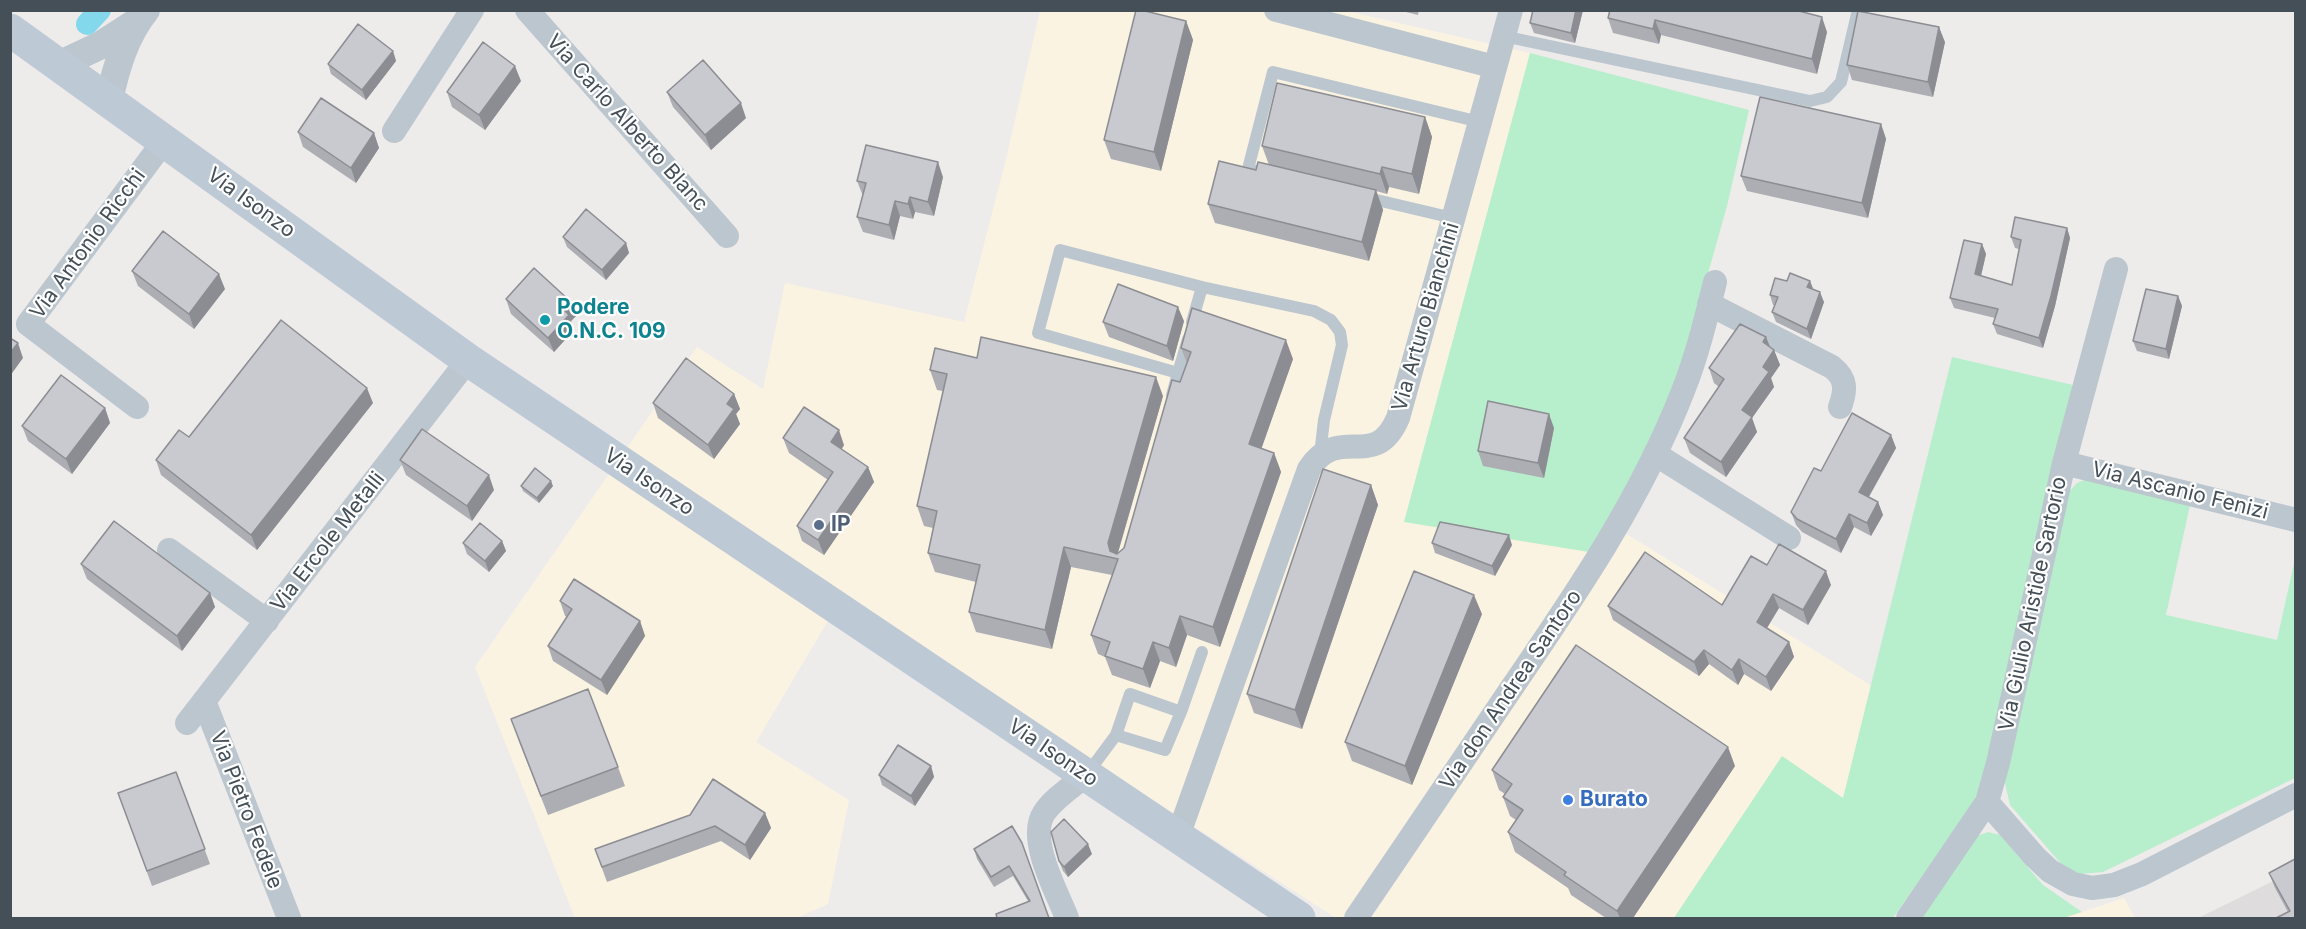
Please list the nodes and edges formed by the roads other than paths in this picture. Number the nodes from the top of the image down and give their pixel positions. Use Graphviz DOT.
graph roads {
  1 [pos="472,10"];
  2 [pos="527,10"];
  3 [pos="1276,10"];
  4 [pos="1511,10"];
  5 [pos="1858,10"];
  6 [pos="141,16"];
  7 [pos="1503,36"];
  8 [pos="13,38"];
  9 [pos="61,64"];
  10 [pos="1495,67"];
  11 [pos="109,100"];
  12 [pos="1480,122"];
  13 [pos="394,131"];
  14 [pos="164,141"];
  15 [pos="1270,174"];
  16 [pos="1347,193"];
  17 [pos="1453,218"];
  18 [pos="727,236"];
  19 [pos="2116,269"];
  20 [pos="1203,287"];
  21 [pos="468,360"];
  22 [pos="1178,373"];
  23 [pos="137,407"];
  24 [pos="1168,407"];
  25 [pos="1840,407"];
  26 [pos="1654,454"];
  27 [pos="1320,455"];
  28 [pos="2064,463"];
  29 [pos="2295,520"];
  30 [pos="1789,538"];
  31 [pos="169,550"];
  32 [pos="267,621"];
  33 [pos="1202,652"];
  34 [pos="204,701"];
  35 [pos="1181,712"];
  36 [pos="187,723"];
  37 [pos="1116,735"];
  38 [pos="1086,775"];
  39 [pos="2295,795"];
  40 [pos="1986,802"];
  41 [pos="1178,836"];
  42 [pos="289,918"];
  43 [pos="1067,918"];
  44 [pos="1299,918"];
  45 [pos="1356,918"];
  46 [pos="1908,918"];
  1 -- 13 [label="street"];
  2 -- 18 [label="street, Via Carlo Alberto Blanc"];
  3 -- 10 [label="street"];
  4 -- 7 [label="street, Via Arturo Bianchini"];
  5 -- 7 [label="lane"];
  6 -- 9 [label="street"];
  6 -- 11 [label="street"];
  7 -- 10 [label="street, Via Arturo Bianchini"];
  8 -- 9 [label="main road, Via Isonzo"];
  9 -- 11 [label="main road, Via Isonzo"];
  10 -- 12 [label="street, Via Arturo Bianchini"];
  11 -- 14 [label="main road, Via Isonzo"];
  12 -- 15 [label="lane"];
  12 -- 17 [label="street, Via Arturo Bianchini"];
  14 -- 21 [label="main road, Via Isonzo"];
  14 -- 23 [label="street, Via Antonio Ricchi"];
  16 -- 17 [label="lane"];
  17 -- 27 [label="street, Via Arturo Bianchini"];
  19 -- 28 [label="street, Via Giulio Aristide Sartorio"];
  20 -- 22 [label="lane"];
  20 -- 22 [label="lane"];
  20 -- 27 [label="lane"];
  21 -- 32 [label="street, Via Ercole Metalli"];
  21 -- 38 [label="main road, Via Isonzo"];
  22 -- 24 [label="lane"];
  25 -- 26 [label="street, Via don Andrea Santoro"];
  26 -- 30 [label="street"];
  26 -- 45 [label="street, Via don Andrea Santoro"];
  27 -- 41 [label="street"];
  28 -- 29 [label="street, Via Ascanio Fenizi"];
  28 -- 40 [label="street, Via Giulio Aristide Sartorio"];
  31 -- 32 [label="street"];
  32 -- 34 [label="street, Via Ercole Metalli"];
  33 -- 35 [label="lane"];
  34 -- 36 [label="street, Via Ercole Metalli"];
  34 -- 42 [label="street, Via Pietro Fedele"];
  35 -- 37 [label="lane"];
  35 -- 37 [label="lane"];
  37 -- 38 [label="lane"];
  38 -- 41 [label="main road, Via Isonzo"];
  38 -- 43 [label="street"];
  39 -- 40 [label="street"];
  40 -- 46 [label="street, Via Giulio Aristide Sartorio"];
  41 -- 44 [label="main road, Via Isonzo"];
}
